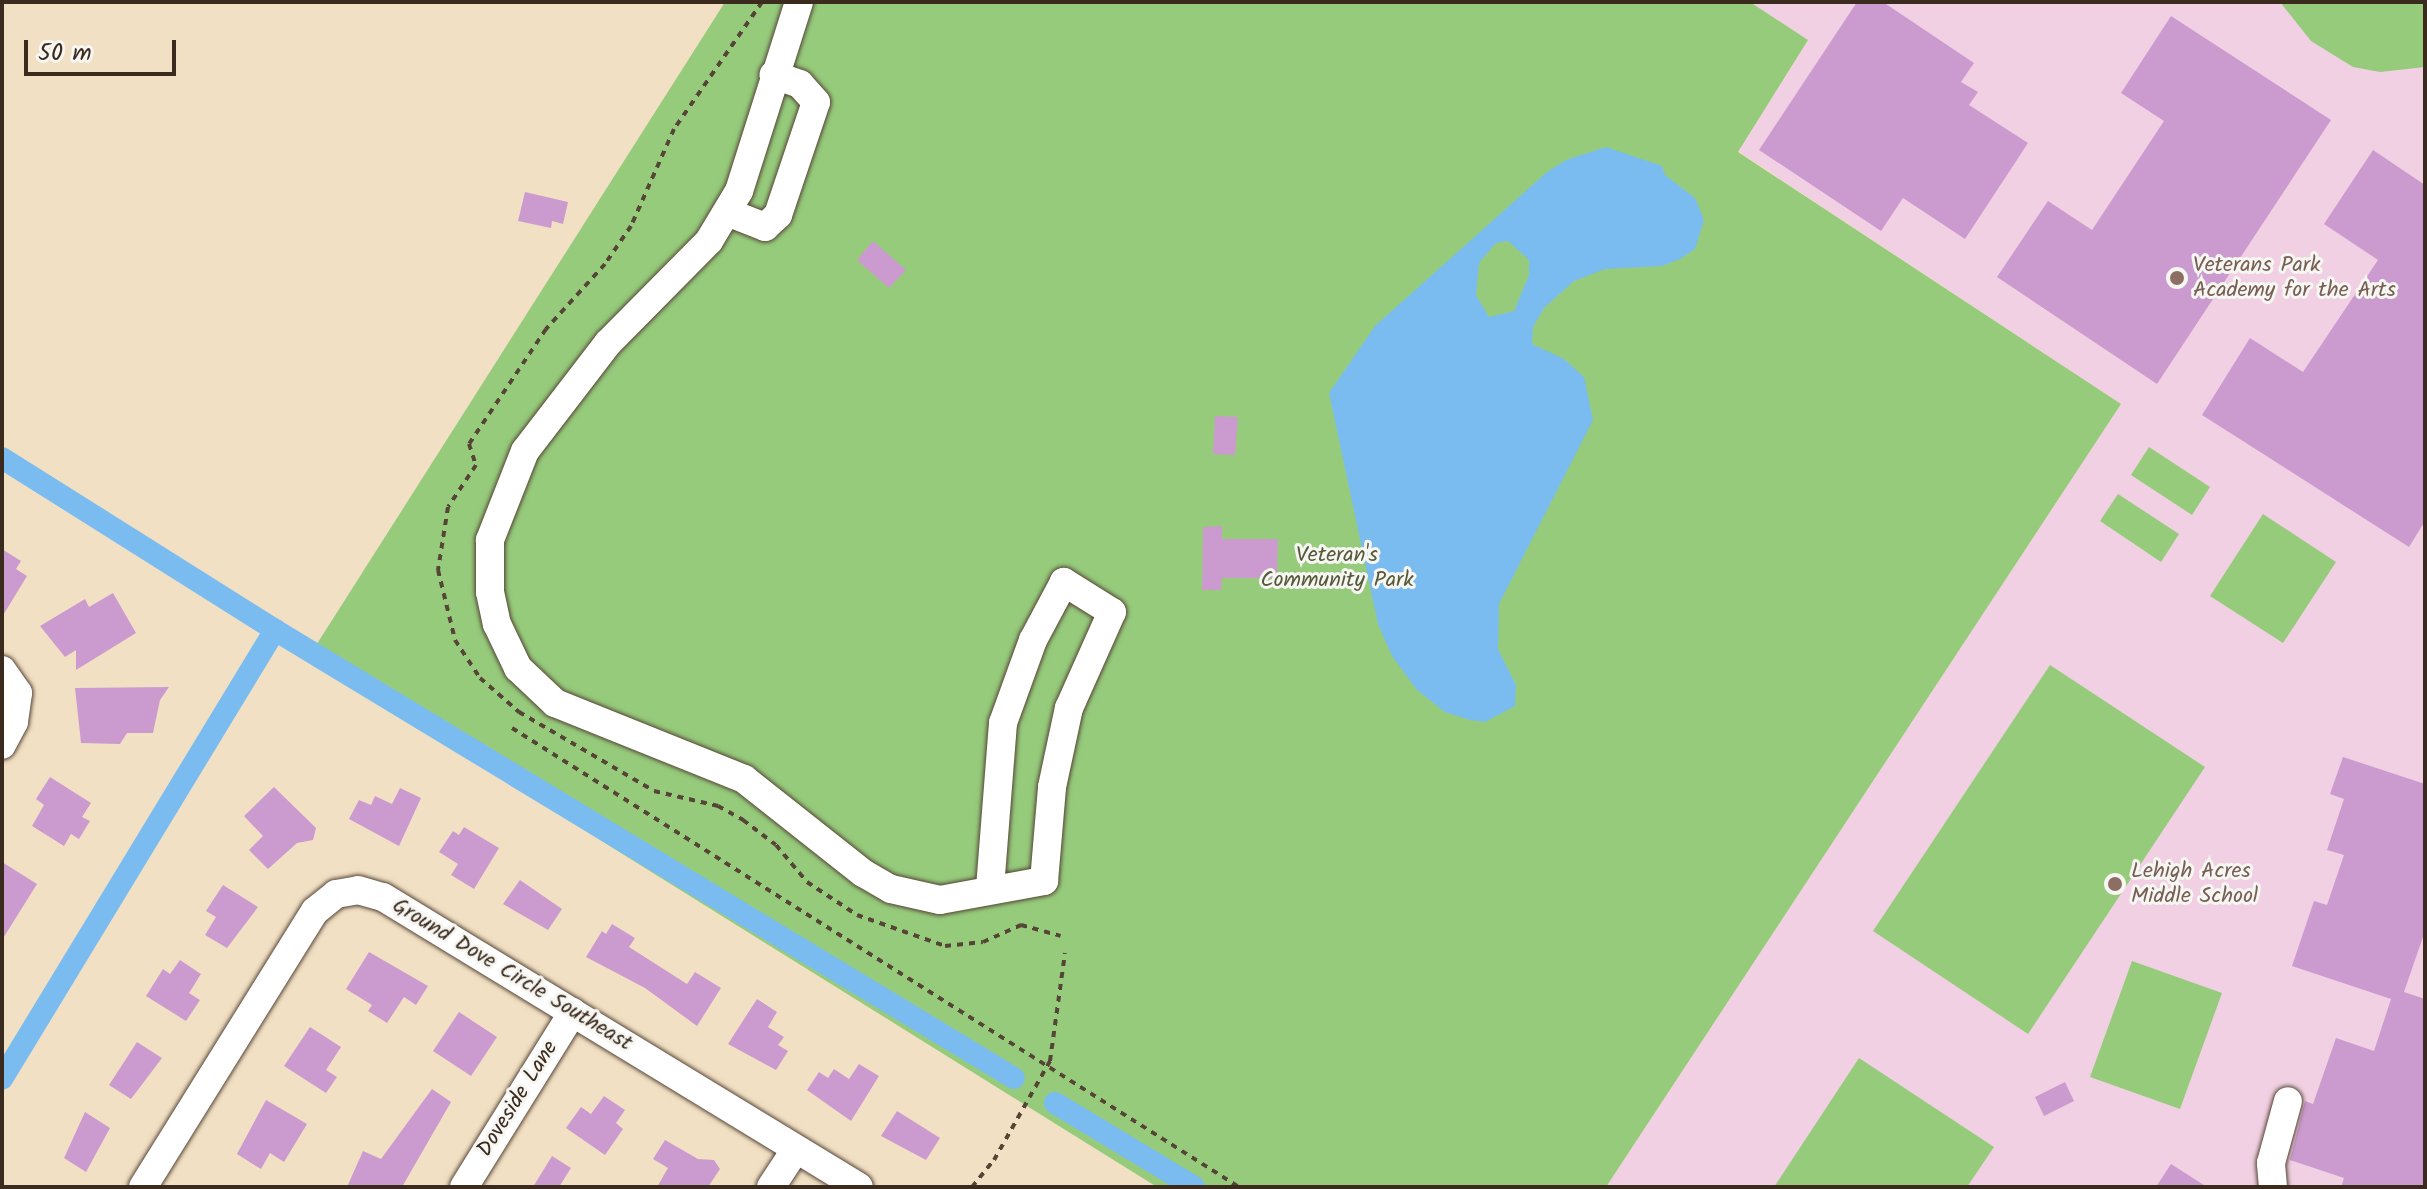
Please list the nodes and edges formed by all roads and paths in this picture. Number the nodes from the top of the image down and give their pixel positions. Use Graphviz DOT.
graph roads {
  1 [pos="762,2"];
  2 [pos="799,2"];
  3 [pos="774,75"];
  4 [pos="727,212"];
  5 [pos="10,682"];
  6 [pos="512,728"];
  7 [pos="2,745"];
  8 [pos="990,887"];
  9 [pos="1061,936"];
  10 [pos="1065,953"];
  11 [pos="573,1012"];
  12 [pos="1047,1066"];
  13 [pos="2288,1101"];
  14 [pos="796,1149"];
  15 [pos="143,1187"];
  16 [pos="464,1187"];
  17 [pos="771,1187"];
  18 [pos="859,1187"];
  19 [pos="972,1187"];
  20 [pos="1239,1187"];
  21 [pos="2273,1187"];
  1 -- 9 [label="path"];
  2 -- 3 [label="street"];
  3 -- 4 [label="street"];
  3 -- 4 [label="street"];
  4 -- 8 [label="street"];
  5 -- 7 [label="street"];
  6 -- 12 [label="path"];
  8 -- 8 [label="street"];
  10 -- 12 [label="path"];
  11 -- 14 [label="street, Ground Dove Circle Southeast"];
  11 -- 15 [label="street, Ground Dove Circle Southeast"];
  11 -- 16 [label="street, Doveside Lane"];
  12 -- 19 [label="path"];
  12 -- 20 [label="path"];
  13 -- 21 [label="street"];
  14 -- 17 [label="street"];
  14 -- 18 [label="street, Ground Dove Circle Southeast"];
}
